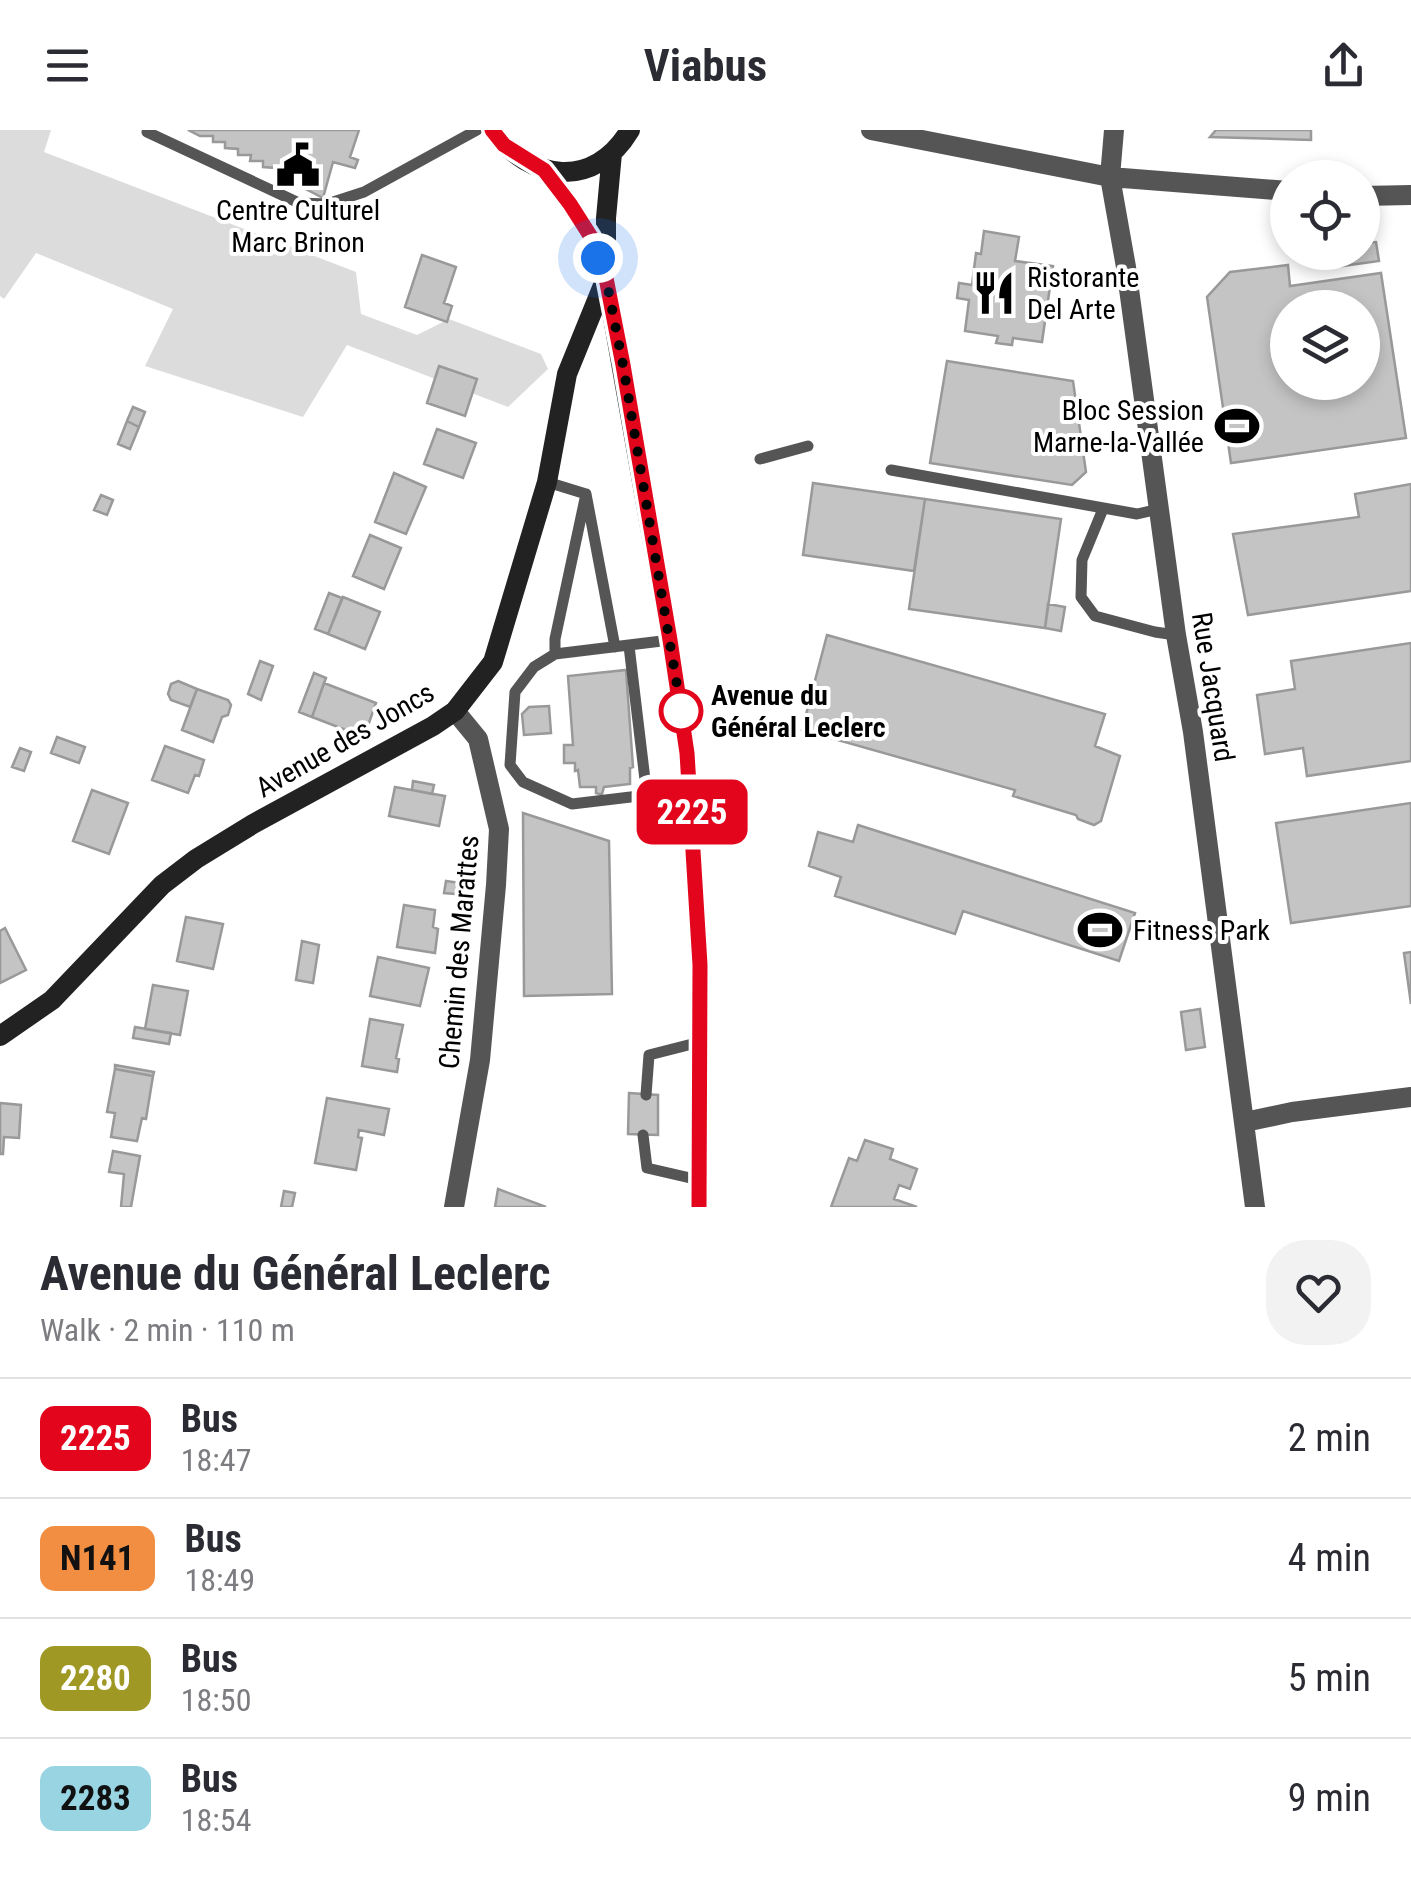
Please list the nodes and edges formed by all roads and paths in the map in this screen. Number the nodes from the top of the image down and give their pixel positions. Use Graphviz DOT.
graph roads {
  1 [pos="476,130"];
  2 [pos="492,130"];
  3 [pos="630,130"];
  4 [pos="872,130"];
  5 [pos="1114,130"];
  6 [pos="148,132"];
  7 [pos="612,153"];
  8 [pos="544,170"];
  9 [pos="1110,177"];
  10 [pos="1270,190"];
  11 [pos="1411,195"];
  12 [pos="1380,196"];
  13 [pos="606,278"];
  14 [pos="808,446"];
  15 [pos="760,460"];
  16 [pos="891,470"];
  17 [pos="547,482"];
  18 [pos="586,494"];
  19 [pos="1103,509"];
  20 [pos="1159,509"];
  21 [pos="1176,636"];
  22 [pos="670,640"];
  23 [pos="630,646"];
  24 [pos="615,648"];
  25 [pos="555,654"];
  26 [pos="455,711"];
  27 [pos="0,1036"];
  28 [pos="700,1042"];
  29 [pos="646,1094"];
  30 [pos="1411,1097"];
  31 [pos="1245,1122"];
  32 [pos="644,1135"];
  33 [pos="699,1180"];
  34 [pos="454,1207"];
  35 [pos="699,1207"];
  36 [pos="1255,1207"];
  1 -- 6 [label="lane"];
  2 -- 8 [label="main road"];
  3 -- 7 [label="main road"];
  4 -- 9 [label="street"];
  5 -- 9 [label="street, Rue Jacquard"];
  7 -- 8 [label="main road"];
  7 -- 13 [label="main road"];
  8 -- 13 [label="main road"];
  9 -- 10 [label="street"];
  9 -- 20 [label="street, Rue Jacquard"];
  11 -- 12 [label="street"];
  13 -- 17 [label="main road, Avenue des Joncs"];
  13 -- 22 [label="main road"];
  14 -- 15 [label="lane"];
  16 -- 19 [label="lane"];
  17 -- 18 [label="lane"];
  17 -- 26 [label="main road, Avenue des Joncs"];
  18 -- 24 [label="lane"];
  18 -- 25 [label="lane"];
  19 -- 20 [label="lane"];
  19 -- 21 [label="lane"];
  20 -- 21 [label="street, Rue Jacquard"];
  21 -- 31 [label="street, Rue Jacquard"];
  22 -- 23 [label="lane"];
  22 -- 28 [label="main road"];
  23 -- 24 [label="lane"];
  23 -- 25 [label="lane"];
  24 -- 25 [label="lane"];
  26 -- 27 [label="main road, Avenue des Joncs"];
  26 -- 34 [label="street, Chemin des Marattes"];
  28 -- 29 [label="lane"];
  28 -- 33 [label="main road"];
  30 -- 31 [label="street"];
  31 -- 36 [label="street, Rue Jacquard"];
  32 -- 33 [label="lane"];
  33 -- 35 [label="main road"];
}
